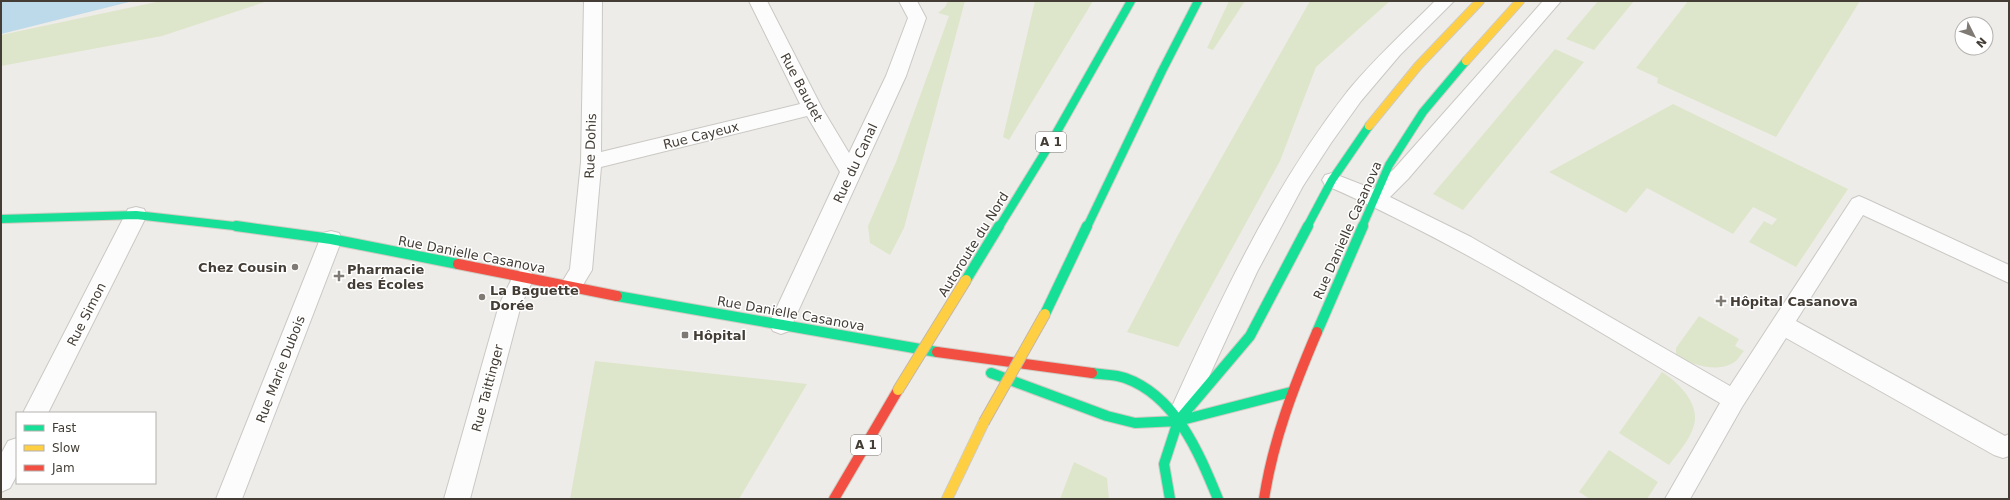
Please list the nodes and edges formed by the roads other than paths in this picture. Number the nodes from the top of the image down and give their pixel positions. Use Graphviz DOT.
graph roads {
  1 [pos="593,1"];
  2 [pos="758,1"];
  3 [pos="908,1"];
  4 [pos="1131,1"];
  5 [pos="1198,1"];
  6 [pos="1445,1"];
  7 [pos="1480,1"];
  8 [pos="1520,1"];
  9 [pos="1552,1"];
  10 [pos="812,108"];
  11 [pos="591,162"];
  12 [pos="850,172"];
  13 [pos="1332,180"];
  14 [pos="1376,199"];
  15 [pos="136,216"];
  16 [pos="1,219"];
  17 [pos="331,239"];
  18 [pos="2009,275"];
  19 [pos="523,278"];
  20 [pos="570,287"];
  21 [pos="781,324"];
  22 [pos="1781,324"];
  23 [pos="935,352"];
  24 [pos="1290,392"];
  25 [pos="1734,400"];
  26 [pos="36,412"];
  27 [pos="1178,421"];
  28 [pos="2009,446"];
  29 [pos="16,451"];
  30 [pos="1,480"];
  31 [pos="229,499"];
  32 [pos="457,499"];
  33 [pos="834,499"];
  34 [pos="947,499"];
  35 [pos="1170,499"];
  36 [pos="1218,499"];
  37 [pos="1264,499"];
  38 [pos="1677,499"];
  1 -- 11 [label="street, Rue Dohis"];
  2 -- 10 [label="street, Rue Baudet"];
  3 -- 12 [label="street, Rue du Canal"];
  4 -- 33 [label="main road, Autoroute du Nord / A 1, bridge"];
  5 -- 34 [label="main road, bridge"];
  6 -- 27 [label="lane"];
  7 -- 13 [label="main road, Rue Danielle Casanova"];
  8 -- 14 [label="main road, Rue Danielle Casanova"];
  9 -- 14 [label="lane"];
  10 -- 11 [label="street, Rue Cayeux"];
  10 -- 12 [label="street, Rue Baudet"];
  11 -- 20 [label="street, Rue Dohis"];
  12 -- 21 [label="street, Rue du Canal"];
  13 -- 14 [label="lane"];
  13 -- 27 [label="main road, Rue Danielle Casanova"];
  14 -- 24 [label="main road, Rue Danielle Casanova"];
  14 -- 25 [label="lane"];
  15 -- 16 [label="main road, Rue Danielle Casanova"];
  15 -- 17 [label="main road, Rue Danielle Casanova"];
  15 -- 26 [label="street, Rue Simon"];
  17 -- 19 [label="main road, Rue Danielle Casanova"];
  17 -- 31 [label="street, Rue Marie Dubois"];
  18 -- 22 [label="lane"];
  19 -- 20 [label="main road, Rue Danielle Casanova"];
  19 -- 32 [label="street, Rue Taittinger"];
  20 -- 21 [label="main road, Rue Danielle Casanova"];
  21 -- 23 [label="main road, Rue Danielle Casanova"];
  22 -- 25 [label="lane"];
  22 -- 28 [label="lane"];
  23 -- 27 [label="main road, Rue Danielle Casanova"];
  23 -- 27 [label="main road, Rue Danielle Casanova"];
  24 -- 27 [label="main road, Rue Danielle Casanova"];
  24 -- 37 [label="main road"];
  25 -- 38 [label="lane"];
  27 -- 35 [label="main road"];
  27 -- 36 [label="main road"];
  29 -- 30 [label="street"];
}
